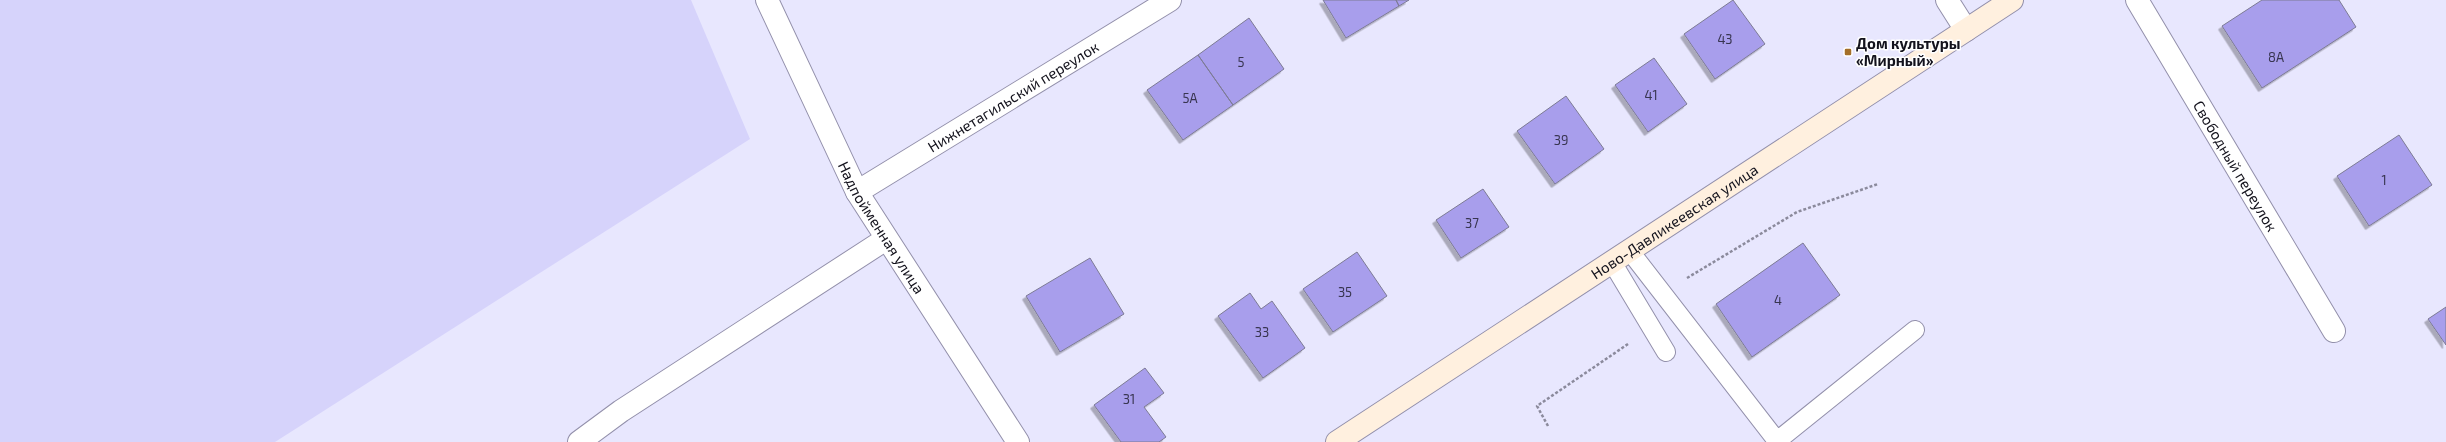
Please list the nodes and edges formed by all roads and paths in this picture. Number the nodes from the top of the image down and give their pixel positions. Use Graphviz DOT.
graph roads {
  1 [pos="768,0"];
  2 [pos="1170,0"];
  3 [pos="1947,0"];
  4 [pos="2012,0"];
  5 [pos="2137,0"];
  6 [pos="1966,30"];
  7 [pos="1878,184"];
  8 [pos="856,192"];
  9 [pos="886,239"];
  10 [pos="1621,256"];
  11 [pos="1669,301"];
  12 [pos="1650,324"];
  13 [pos="1915,330"];
  14 [pos="2334,331"];
  15 [pos="1666,352"];
  16 [pos="1548,426"];
  17 [pos="1345,440"];
  18 [pos="579,442"];
  19 [pos="1018,442"];
  1 -- 8 [label="street, Надпойменная улица"];
  2 -- 8 [label="street, Нижнетагильский переулок"];
  3 -- 6 [label="street"];
  4 -- 6 [label="street, Ново-Давликеевская улица"];
  5 -- 14 [label="street, Свободный переулок"];
  6 -- 10 [label="street, Ново-Давликеевская улица"];
  7 -- 11 [label="path"];
  8 -- 9 [label="street, Надпойменная улица"];
  9 -- 18 [label="street"];
  9 -- 19 [label="street, Надпойменная улица"];
  10 -- 11 [label="lane"];
  10 -- 12 [label="lane"];
  10 -- 17 [label="street, Ново-Давликеевская улица"];
  11 -- 13 [label="lane"];
  12 -- 15 [label="lane"];
  12 -- 16 [label="path"];
}
